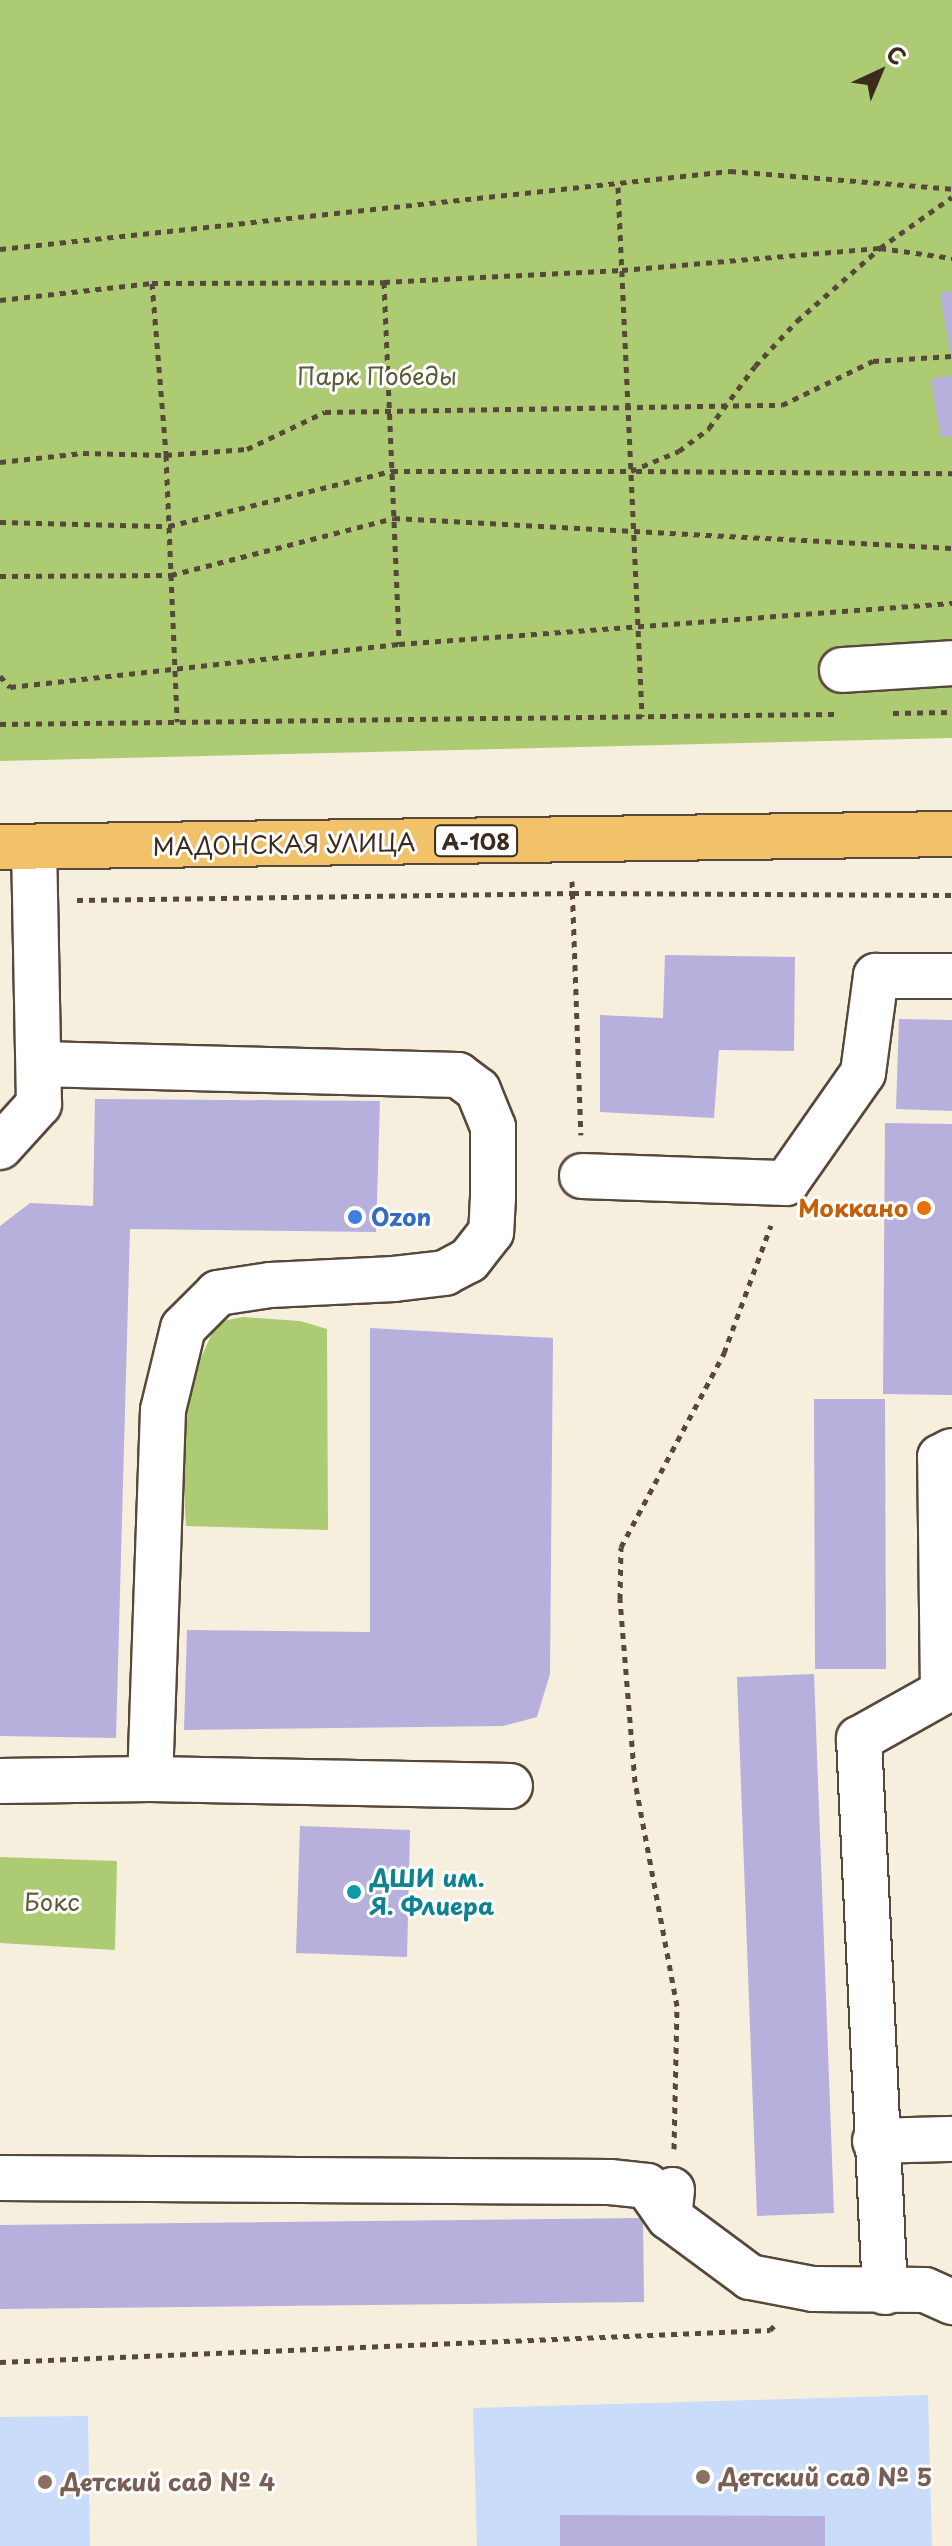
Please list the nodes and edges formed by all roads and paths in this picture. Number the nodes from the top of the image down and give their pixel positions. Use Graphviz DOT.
graph roads {
  1 [pos="618,187"];
  2 [pos="952,189"];
  3 [pos="952,197"];
  4 [pos="880,248"];
  5 [pos="0,249"];
  6 [pos="952,258"];
  7 [pos="622,270"];
  8 [pos="384,282"];
  9 [pos="152,283"];
  10 [pos="0,300"];
  11 [pos="952,356"];
  12 [pos="725,407"];
  13 [pos="628,410"];
  14 [pos="389,411"];
  15 [pos="166,455"];
  16 [pos="0,462"];
  17 [pos="392,471"];
  18 [pos="631,471"];
  19 [pos="952,473"];
  20 [pos="394,518"];
  21 [pos="0,522"];
  22 [pos="169,526"];
  23 [pos="634,531"];
  24 [pos="952,548"];
  25 [pos="171,575"];
  26 [pos="0,576"];
  27 [pos="952,603"];
  28 [pos="638,624"];
  29 [pos="399,644"];
  30 [pos="952,663"];
  31 [pos="175,669"];
  32 [pos="842,670"];
  33 [pos="0,676"];
  34 [pos="952,712"];
  35 [pos="890,713"];
  36 [pos="844,714"];
  37 [pos="642,716"];
  38 [pos="177,722"];
  39 [pos="0,724"];
  40 [pos="952,834"];
  41 [pos="572,840"];
  42 [pos="17,847"];
  43 [pos="573,893"];
  44 [pos="952,895"];
  45 [pos="37,901"];
  46 [pos="952,976"];
  47 [pos="39,1064"];
  48 [pos="0,1147"];
  49 [pos="582,1176"];
  50 [pos="786,1183"];
  51 [pos="952,1451"];
  52 [pos="150,1779"];
  53 [pos="0,1781"];
  54 [pos="510,1786"];
  55 [pos="952,2139"];
  56 [pos="875,2141"];
  57 [pos="0,2178"];
  58 [pos="671,2196"];
  59 [pos="813,2289"];
  60 [pos="885,2292"];
  61 [pos="952,2302"];
  62 [pos="0,2362"];
  1 -- 2 [label="path"];
  1 -- 5 [label="path"];
  1 -- 7 [label="path"];
  3 -- 4 [label="path"];
  4 -- 6 [label="path"];
  4 -- 7 [label="path"];
  4 -- 12 [label="path"];
  7 -- 8 [label="path"];
  7 -- 13 [label="path"];
  8 -- 9 [label="path"];
  8 -- 14 [label="path"];
  9 -- 10 [label="path"];
  9 -- 15 [label="path"];
  11 -- 12 [label="path"];
  12 -- 13 [label="path"];
  12 -- 18 [label="path"];
  13 -- 14 [label="path"];
  13 -- 18 [label="path"];
  14 -- 15 [label="path"];
  14 -- 17 [label="path"];
  15 -- 16 [label="path"];
  15 -- 22 [label="path"];
  17 -- 18 [label="path"];
  17 -- 20 [label="path"];
  17 -- 22 [label="path"];
  18 -- 19 [label="path"];
  18 -- 23 [label="path"];
  20 -- 23 [label="path"];
  20 -- 25 [label="path"];
  20 -- 29 [label="path"];
  21 -- 22 [label="path"];
  22 -- 25 [label="path"];
  23 -- 24 [label="path"];
  23 -- 28 [label="path"];
  25 -- 26 [label="path"];
  25 -- 31 [label="path"];
  27 -- 28 [label="path"];
  28 -- 29 [label="path"];
  28 -- 37 [label="path"];
  29 -- 31 [label="path"];
  30 -- 32 [label="lane"];
  31 -- 33 [label="path"];
  31 -- 38 [label="path"];
  34 -- 35 [label="path"];
  36 -- 37 [label="path"];
  37 -- 38 [label="path"];
  38 -- 39 [label="path"];
  40 -- 41 [label="highway, МАДОНСКАЯ УЛИЦА / А-108"];
  41 -- 42 [label="highway, МАДОНСКАЯ УЛИЦА / А-108"];
  41 -- 43 [label="path"];
  42 -- 45 [label="lane"];
  43 -- 44 [label="path"];
  43 -- 45 [label="path"];
  43 -- 49 [label="path"];
  45 -- 47 [label="lane"];
  46 -- 50 [label="lane"];
  47 -- 48 [label="lane"];
  47 -- 52 [label="lane"];
  49 -- 50 [label="lane"];
  50 -- 58 [label="path"];
  51 -- 56 [label="lane"];
  52 -- 53 [label="lane"];
  52 -- 54 [label="lane"];
  55 -- 56 [label="lane"];
  56 -- 60 [label="lane"];
  57 -- 58 [label="lane"];
  58 -- 59 [label="lane"];
  59 -- 60 [label="lane"];
  59 -- 62 [label="path"];
  60 -- 61 [label="lane"];
}
